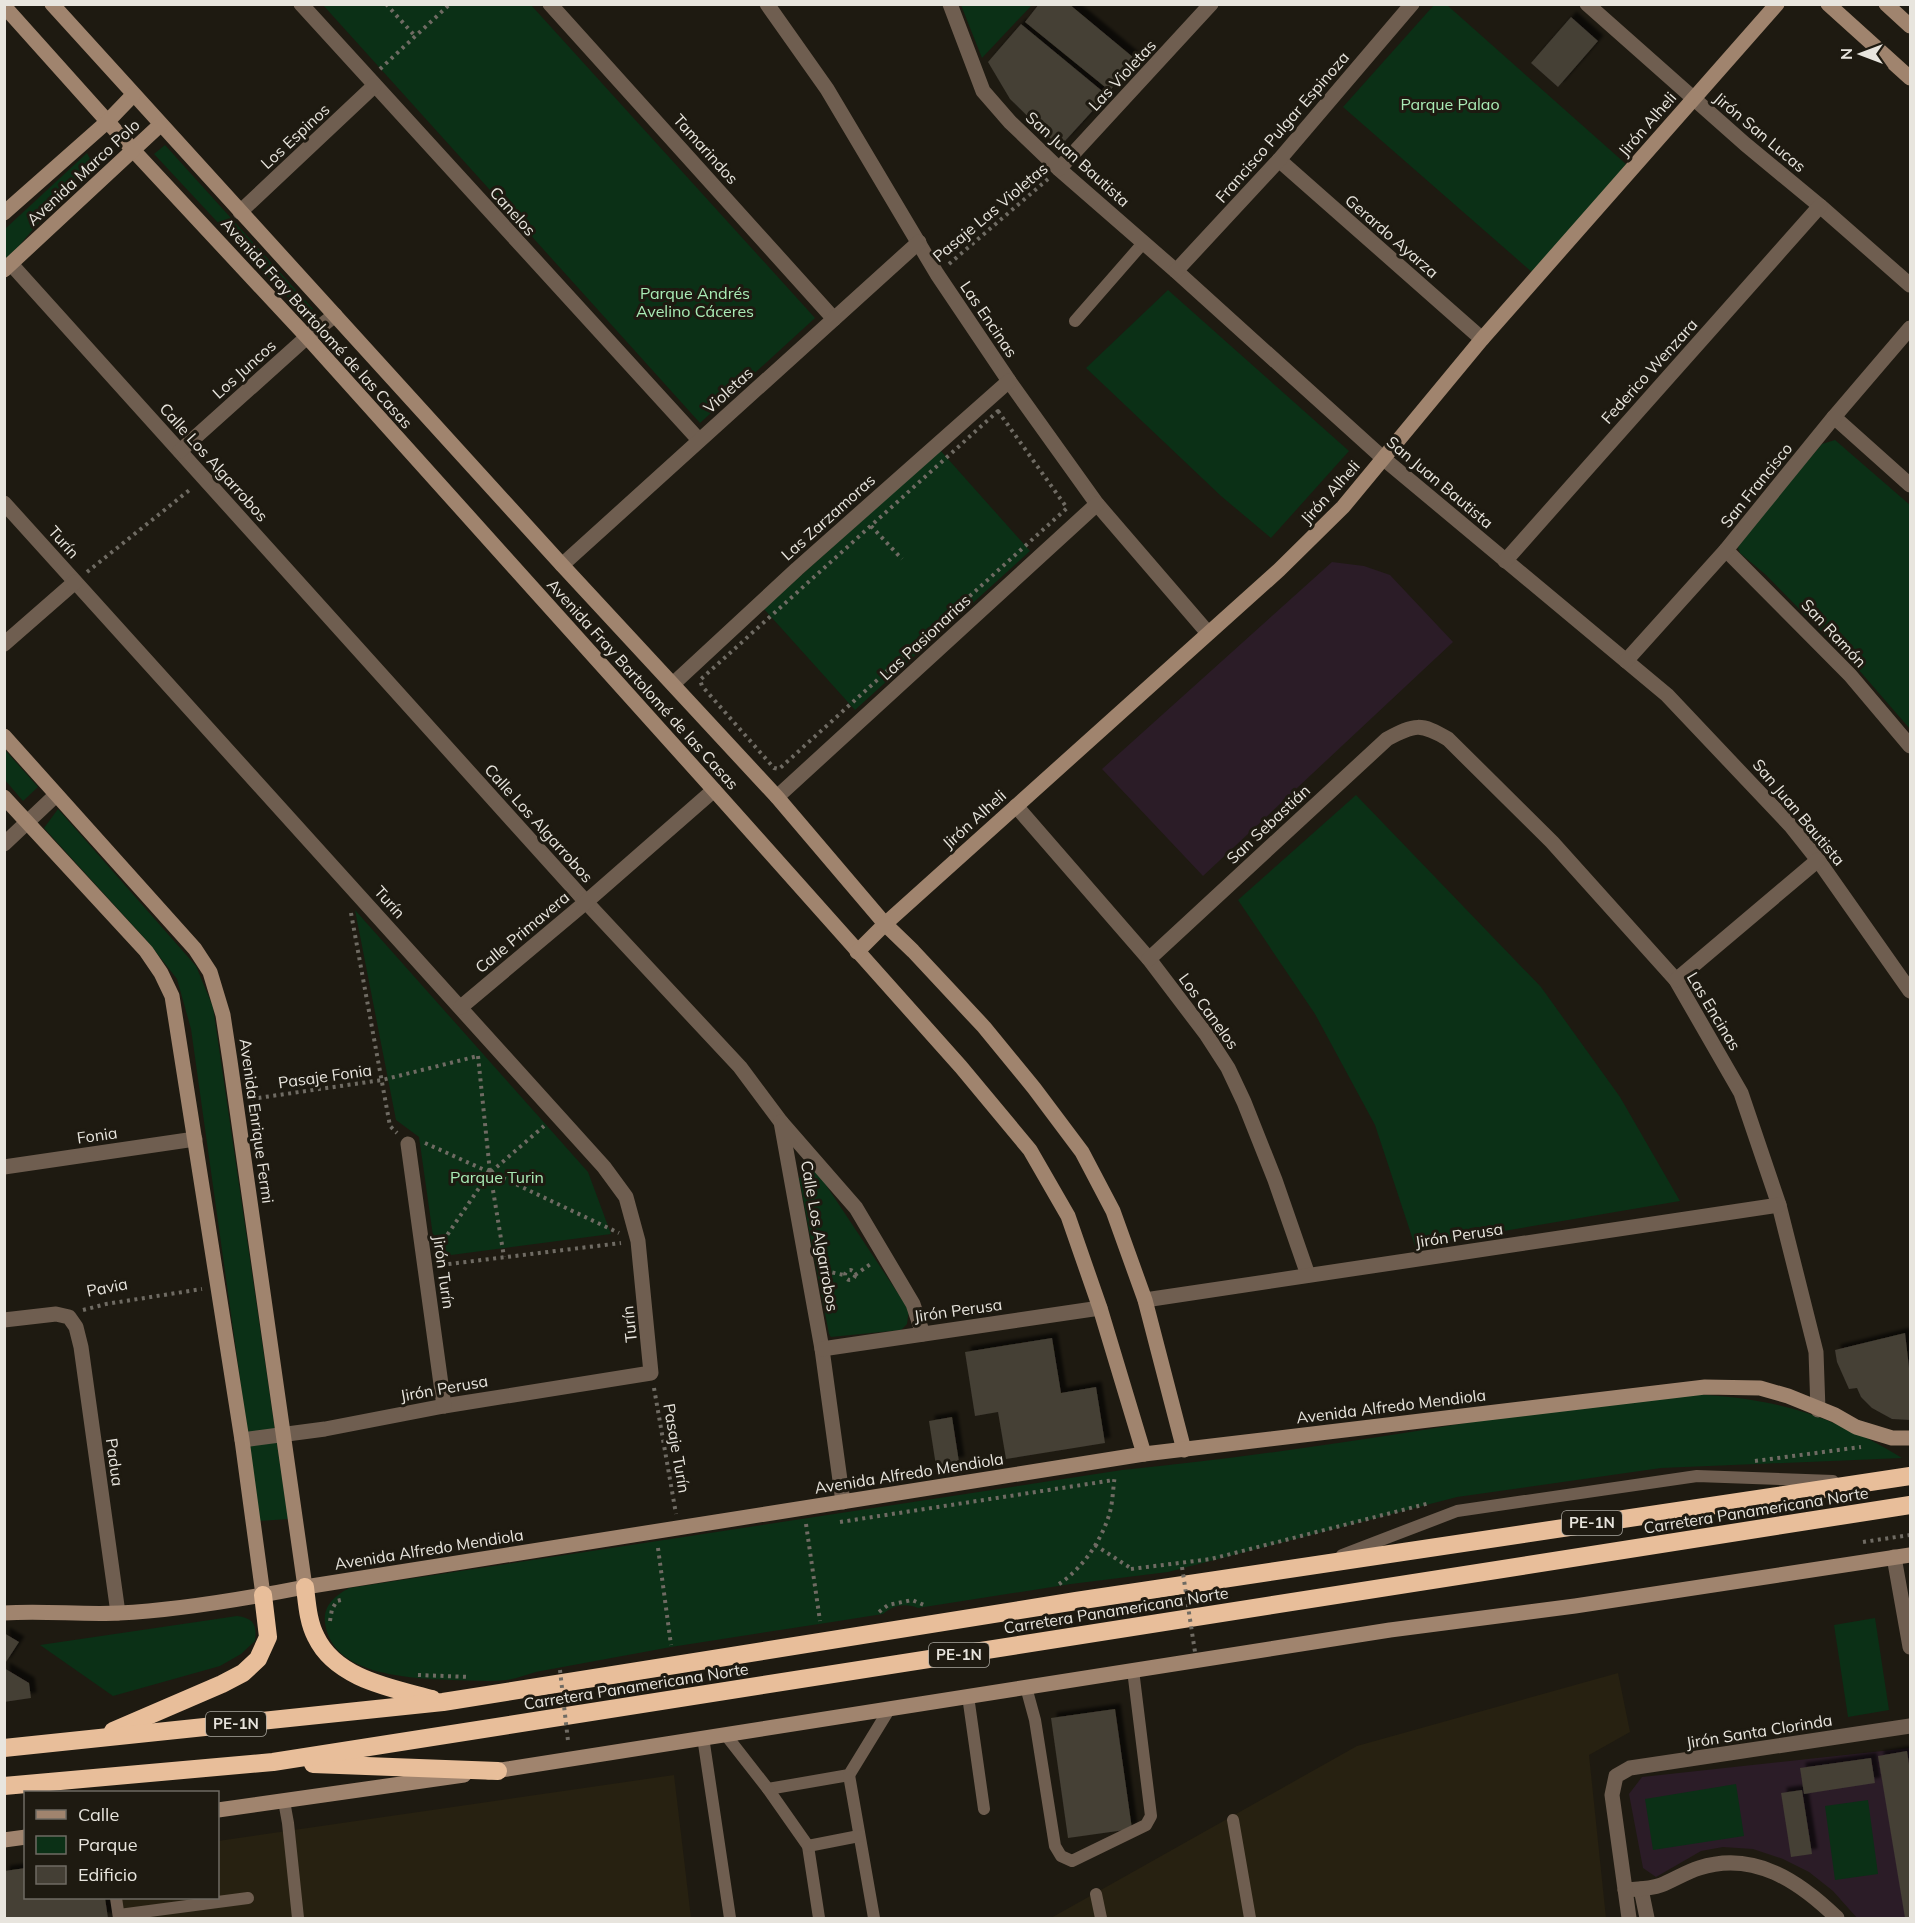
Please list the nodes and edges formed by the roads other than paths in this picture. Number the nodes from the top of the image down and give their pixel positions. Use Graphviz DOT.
graph roads {
  1 [pos="52,4"];
  2 [pos="301,4"];
  3 [pos="550,4"];
  4 [pos="767,4"];
  5 [pos="950,4"];
  6 [pos="1211,4"];
  7 [pos="1413,4"];
  8 [pos="1587,4"];
  9 [pos="1777,4"];
  10 [pos="1828,4"];
  11 [pos="1886,4"];
  12 [pos="4,6"];
  13 [pos="1911,26"];
  14 [pos="1911,78"];
  15 [pos="374,86"];
  16 [pos="133,95"];
  17 [pos="1693,98"];
  18 [pos="108,121"];
  19 [pos="160,125"];
  20 [pos="133,150"];
  21 [pos="1279,160"];
  22 [pos="1059,169"];
  23 [pos="1820,206"];
  24 [pos="240,212"];
  25 [pos="4,213"];
  26 [pos="919,242"];
  27 [pos="1144,242"];
  28 [pos="8,267"];
  29 [pos="1176,271"];
  30 [pos="1911,285"];
  31 [pos="335,315"];
  32 [pos="834,319"];
  33 [pos="1075,321"];
  34 [pos="1911,328"];
  35 [pos="307,337"];
  36 [pos="1482,339"];
  37 [pos="1009,381"];
  38 [pos="1834,417"];
  39 [pos="699,440"];
  40 [pos="180,451"];
  41 [pos="1384,459"];
  42 [pos="1911,485"];
  43 [pos="4,503"];
  44 [pos="1097,504"];
  45 [pos="1726,550"];
  46 [pos="1504,561"];
  47 [pos="562,565"];
  48 [pos="75,582"];
  49 [pos="1208,633"];
  50 [pos="4,644"];
  51 [pos="1626,661"];
  52 [pos="673,684"];
  53 [pos="1418,726"];
  54 [pos="4,736"];
  55 [pos="1911,746"];
  56 [pos="714,790"];
  57 [pos="57,795"];
  58 [pos="4,797"];
  59 [pos="777,797"];
  60 [pos="1016,806"];
  61 [pos="28,823"];
  62 [pos="4,844"];
  63 [pos="1818,860"];
  64 [pos="586,902"];
  65 [pos="885,924"];
  66 [pos="857,952"];
  67 [pos="1149,959"];
  68 [pos="1676,980"];
  69 [pos="1909,984"];
  70 [pos="461,1007"];
  71 [pos="781,1122"];
  72 [pos="409,1138"];
  73 [pos="195,1139"];
  74 [pos="4,1167"];
  75 [pos="1779,1204"];
  76 [pos="1308,1275"];
  77 [pos="1145,1300"];
  78 [pos="1100,1308"];
  79 [pos="4,1320"];
  80 [pos="923,1334"];
  81 [pos="822,1349"];
  82 [pos="651,1373"];
  83 [pos="444,1406"];
  84 [pos="1818,1410"];
  85 [pos="283,1433"];
  86 [pos="1911,1438"];
  87 [pos="242,1440"];
  88 [pos="1184,1450"];
  89 [pos="1144,1454"];
  90 [pos="1911,1476"];
  91 [pos="1864,1483"];
  92 [pos="843,1502"];
  93 [pos="1911,1505"];
  94 [pos="1911,1555"];
  95 [pos="1894,1557"];
  96 [pos="1320,1564"];
  97 [pos="305,1587"];
  98 [pos="262,1595"];
  99 [pos="4,1613"];
  100 [pos="118,1613"];
  101 [pos="1911,1647"];
  102 [pos="1134,1670"];
  103 [pos="1026,1687"];
  104 [pos="968,1696"];
  105 [pos="443,1702"];
  106 [pos="890,1708"];
  107 [pos="1911,1726"];
  108 [pos="725,1734"];
  109 [pos="703,1737"];
  110 [pos="94,1738"];
  111 [pos="4,1742"];
  112 [pos="30,1746"];
  113 [pos="4,1748"];
  114 [pos="273,1762"];
  115 [pos="498,1771"];
  116 [pos="849,1775"];
  117 [pos="4,1786"];
  118 [pos="768,1789"];
  119 [pos="284,1801"];
  120 [pos="984,1809"];
  121 [pos="219,1810"];
  122 [pos="1233,1820"];
  123 [pos="860,1836"];
  124 [pos="24,1837"];
  125 [pos="4,1840"];
  126 [pos="808,1846"];
  127 [pos="1641,1889"];
  128 [pos="1625,1890"];
  129 [pos="1096,1894"];
  130 [pos="248,1898"];
  131 [pos="116,1899"];
  132 [pos="119,1917"];
  133 [pos="298,1918"];
  134 [pos="730,1918"];
  135 [pos="819,1918"];
  136 [pos="874,1918"];
  137 [pos="1101,1918"];
  138 [pos="1250,1918"];
  139 [pos="1629,1918"];
  140 [pos="1647,1918"];
  141 [pos="1837,1918"];
  1 -- 16 [label="street, Avenida Fray Bartolomé de las Casas"];
  2 -- 15 [label="street, Canelos"];
  3 -- 32 [label="street, Tamarindos"];
  4 -- 26 [label="street, Las Encinas"];
  5 -- 22 [label="street, San Juan Bautista"];
  6 -- 22 [label="street, Las Violetas"];
  7 -- 21 [label="street, Francisco Pulgar Espinoza"];
  8 -- 17 [label="street, Jirón San Lucas"];
  9 -- 17 [label="street, Jirón Alheli"];
  10 -- 14 [label="street"];
  11 -- 13 [label="street"];
  12 -- 18 [label="street, Avenida Fray Bartolomé de las Casas"];
  15 -- 24 [label="street, Los Espinos"];
  15 -- 39 [label="street, Canelos"];
  16 -- 18 [label="street, Avenida Marco Polo"];
  16 -- 19 [label="street, Avenida Fray Bartolomé de las Casas"];
  17 -- 23 [label="street, Jirón San Lucas"];
  17 -- 36 [label="street, Jirón Alheli"];
  18 -- 20 [label="street, Avenida Fray Bartolomé de las Casas"];
  18 -- 25 [label="street, Avenida Marco Polo"];
  19 -- 20 [label="street, Avenida Marco Polo"];
  19 -- 24 [label="street, Avenida Fray Bartolomé de las Casas"];
  20 -- 28 [label="street, Avenida Marco Polo"];
  20 -- 35 [label="street, Avenida Fray Bartolomé de las Casas"];
  21 -- 29 [label="street, Francisco Pulgar Espinoza"];
  21 -- 36 [label="street, Gerardo Ayarza"];
  22 -- 27 [label="street, San Juan Bautista"];
  23 -- 30 [label="street, Jirón San Lucas"];
  23 -- 46 [label="street, Federico Wenzara"];
  24 -- 31 [label="street, Avenida Fray Bartolomé de las Casas"];
  26 -- 32 [label="street, Violetas"];
  26 -- 37 [label="street, Las Encinas"];
  27 -- 29 [label="street, San Juan Bautista"];
  27 -- 33 [label="lane"];
  28 -- 40 [label="street, Calle Los Algarrobos"];
  29 -- 41 [label="street, San Juan Bautista"];
  31 -- 35 [label="street, Los Juncos"];
  31 -- 47 [label="street, Avenida Fray Bartolomé de las Casas"];
  32 -- 39 [label="street, Violetas"];
  34 -- 38 [label="street, San Francisco"];
  35 -- 40 [label="street, Los Juncos"];
  35 -- 56 [label="street, Avenida Fray Bartolomé de las Casas"];
  36 -- 41 [label="street, Jirón Alheli"];
  37 -- 44 [label="street, Las Encinas"];
  37 -- 52 [label="street, Las Zarzamoras"];
  38 -- 42 [label="street"];
  38 -- 45 [label="street, San Francisco"];
  39 -- 47 [label="street, Violetas"];
  40 -- 64 [label="street, Calle Los Algarrobos"];
  41 -- 46 [label="street, San Juan Bautista"];
  41 -- 49 [label="street, Jirón Alheli"];
  43 -- 48 [label="street, Turín"];
  44 -- 49 [label="street, Las Encinas"];
  44 -- 59 [label="street, Las Pasionarias"];
  45 -- 51 [label="street, San Francisco"];
  45 -- 55 [label="street, San Ramón"];
  46 -- 51 [label="street, San Juan Bautista"];
  47 -- 52 [label="street, Avenida Fray Bartolomé de las Casas"];
  48 -- 50 [label="street"];
  48 -- 70 [label="street, Turín"];
  49 -- 60 [label="street, Jirón Alheli"];
  51 -- 63 [label="street, San Juan Bautista"];
  52 -- 59 [label="street, Avenida Fray Bartolomé de las Casas"];
  53 -- 67 [label="street, San Sebastián"];
  53 -- 68 [label="street, Las Encinas"];
  54 -- 57 [label="street, Avenida Enrique Fermi"];
  56 -- 64 [label="street, Calle Primavera"];
  56 -- 66 [label="street, Avenida Fray Bartolomé de las Casas"];
  57 -- 61 [label="street"];
  57 -- 85 [label="street, Avenida Enrique Fermi"];
  58 -- 61 [label="street"];
  59 -- 65 [label="street, Avenida Fray Bartolomé de las Casas"];
  60 -- 65 [label="street, Jirón Alheli"];
  60 -- 67 [label="street, Los Canelos"];
  61 -- 62 [label="street"];
  61 -- 73 [label="street"];
  63 -- 68 [label="street"];
  63 -- 69 [label="street, San Juan Bautista"];
  64 -- 70 [label="street, Calle Primavera"];
  64 -- 71 [label="street, Calle Los Algarrobos"];
  65 -- 66 [label="street, Jirón Alheli"];
  65 -- 77 [label="street, Avenida Fray Bartolomé de las Casas"];
  66 -- 78 [label="street, Avenida Fray Bartolomé de las Casas"];
  67 -- 76 [label="street, Los Canelos"];
  68 -- 75 [label="street, Las Encinas"];
  70 -- 82 [label="street, Turín"];
  71 -- 80 [label="street"];
  71 -- 81 [label="street, Calle Los Algarrobos"];
  72 -- 83 [label="street, Jirón Turín"];
  73 -- 74 [label="street, Fonia"];
  73 -- 87 [label="street"];
  75 -- 76 [label="street, Jirón Perusa"];
  75 -- 84 [label="street, Las Encinas"];
  76 -- 77 [label="street, Jirón Perusa"];
  77 -- 88 [label="street, Avenida Fray Bartolomé de las Casas"];
  78 -- 80 [label="street, Jirón Perusa"];
  78 -- 89 [label="street, Avenida Fray Bartolomé de las Casas"];
  79 -- 100 [label="street, Padua"];
  80 -- 81 [label="street, Jirón Perusa"];
  81 -- 92 [label="street, Calle Los Algarrobos"];
  82 -- 83 [label="street, Jirón Perusa"];
  83 -- 85 [label="street, Jirón Perusa"];
  84 -- 86 [label="street, Avenida Alfredo Mendiola"];
  84 -- 88 [label="street, Avenida Alfredo Mendiola"];
  85 -- 87 [label="street, Jirón Perusa"];
  85 -- 97 [label="street, Avenida Enrique Fermi"];
  87 -- 98 [label="street"];
  88 -- 89 [label="street, Avenida Alfredo Mendiola"];
  89 -- 92 [label="street, Avenida Alfredo Mendiola"];
  90 -- 91 [label="highway, Carretera Panamericana Norte / PE-1N"];
  91 -- 96 [label="highway, Carretera Panamericana Norte / PE-1N"];
  91 -- 96 [label="lane"];
  92 -- 97 [label="street, Avenida Alfredo Mendiola"];
  93 -- 114 [label="highway, Carretera Panamericana Norte / PE-1N"];
  94 -- 95 [label="street"];
  95 -- 101 [label="street"];
  95 -- 102 [label="street"];
  96 -- 105 [label="highway, Carretera Panamericana Norte / PE-1N"];
  97 -- 98 [label="street, Avenida Alfredo Mendiola"];
  97 -- 105 [label="highway"];
  98 -- 100 [label="street, Avenida Alfredo Mendiola"];
  98 -- 110 [label="highway"];
  99 -- 100 [label="street, Avenida Alfredo Mendiola"];
  102 -- 103 [label="street"];
  102 -- 103 [label="lane"];
  103 -- 104 [label="street"];
  104 -- 106 [label="street"];
  104 -- 120 [label="lane"];
  105 -- 110 [label="highway, Carretera Panamericana Norte / PE-1N"];
  106 -- 108 [label="street"];
  106 -- 116 [label="lane"];
  107 -- 128 [label="street, Jirón Santa Clorinda"];
  108 -- 109 [label="street"];
  108 -- 118 [label="lane"];
  109 -- 115 [label="street"];
  109 -- 134 [label="lane"];
  110 -- 112 [label="highway, Carretera Panamericana Norte / PE-1N"];
  111 -- 112 [label="highway"];
  112 -- 113 [label="highway, Carretera Panamericana Norte / PE-1N"];
  114 -- 115 [label="highway"];
  114 -- 117 [label="highway, Carretera Panamericana Norte / PE-1N"];
  115 -- 119 [label="street"];
  116 -- 118 [label="lane"];
  116 -- 123 [label="lane"];
  118 -- 126 [label="lane"];
  119 -- 121 [label="street"];
  119 -- 133 [label="lane"];
  122 -- 138 [label="lane"];
  123 -- 126 [label="lane"];
  123 -- 136 [label="lane"];
  124 -- 125 [label="street"];
  126 -- 135 [label="lane"];
  127 -- 128 [label="street"];
  127 -- 140 [label="street"];
  127 -- 141 [label="street"];
  128 -- 139 [label="street"];
  129 -- 137 [label="lane"];
  130 -- 132 [label="lane"];
  131 -- 132 [label="lane"];
}
